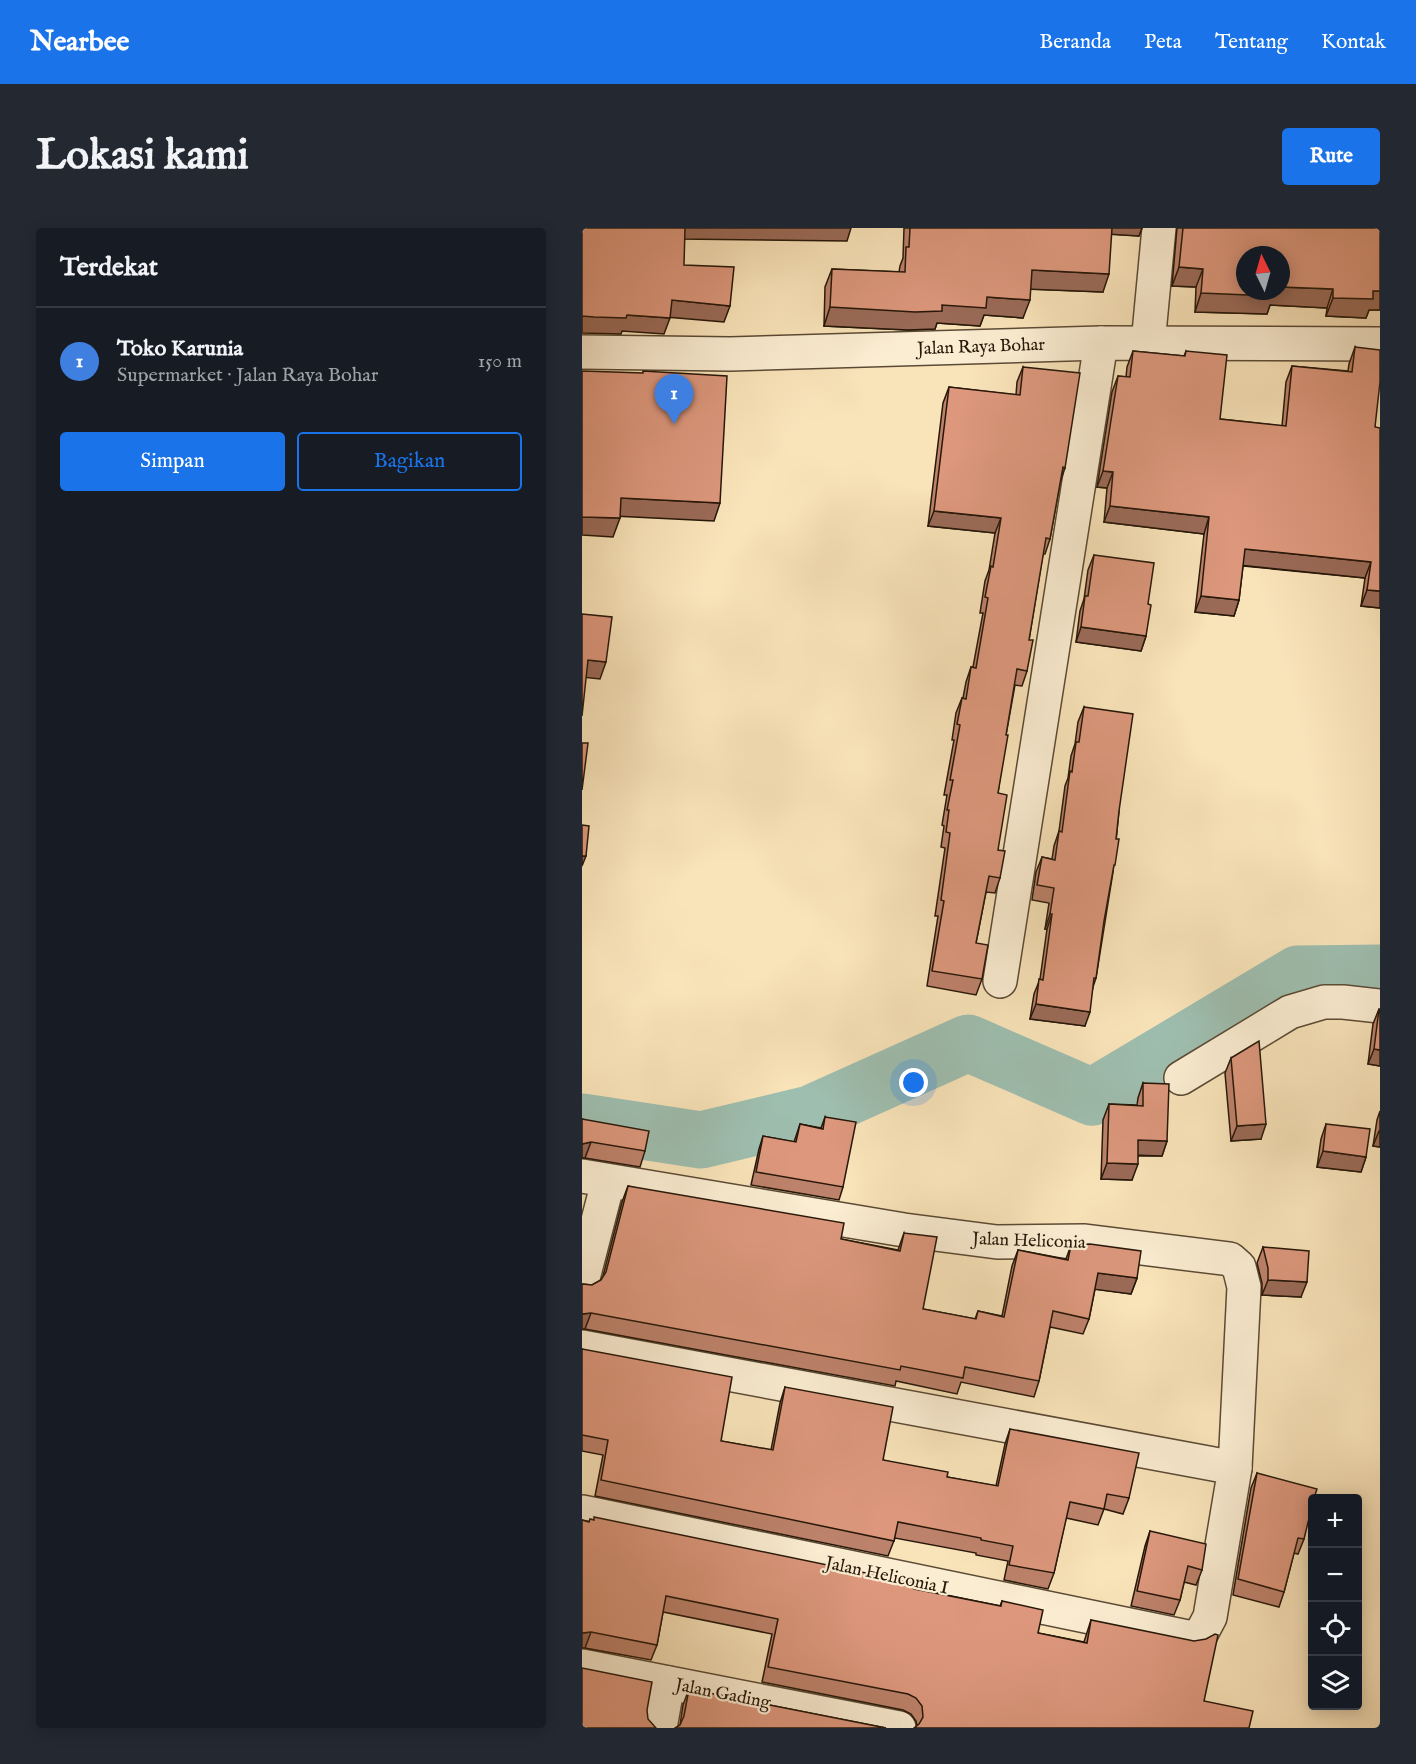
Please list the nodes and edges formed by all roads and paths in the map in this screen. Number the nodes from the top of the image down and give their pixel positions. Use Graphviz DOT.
graph roads {
  1 [pos="1159,228"];
  2 [pos="1101,343"];
  3 [pos="1148,344"];
  4 [pos="1380,344"];
  5 [pos="582,352"];
  6 [pos="1000,981"];
  7 [pos="1380,1006"];
  8 [pos="1182,1078"];
  9 [pos="595,1179"];
  10 [pos="582,1282"];
  11 [pos="582,1347"];
  12 [pos="1235,1468"];
  13 [pos="582,1512"];
  14 [pos="582,1666"];
  15 [pos="668,1683"];
  16 [pos="660,1728"];
  17 [pos="899,1728"];
  1 -- 3 [label="street"];
  2 -- 3 [label="street, Jalan Raya Bohar"];
  2 -- 5 [label="street, Jalan Raya Bohar"];
  2 -- 6 [label="street"];
  3 -- 4 [label="street, Jalan Raya Bohar"];
  7 -- 8 [label="street"];
  9 -- 10 [label="street"];
  9 -- 12 [label="street, Jalan Heliconia"];
  11 -- 12 [label="street"];
  12 -- 13 [label="street, Jalan Heliconia I"];
  14 -- 15 [label="street, Jalan Gading"];
  15 -- 16 [label="street"];
  15 -- 17 [label="street, Jalan Gading"];
}
